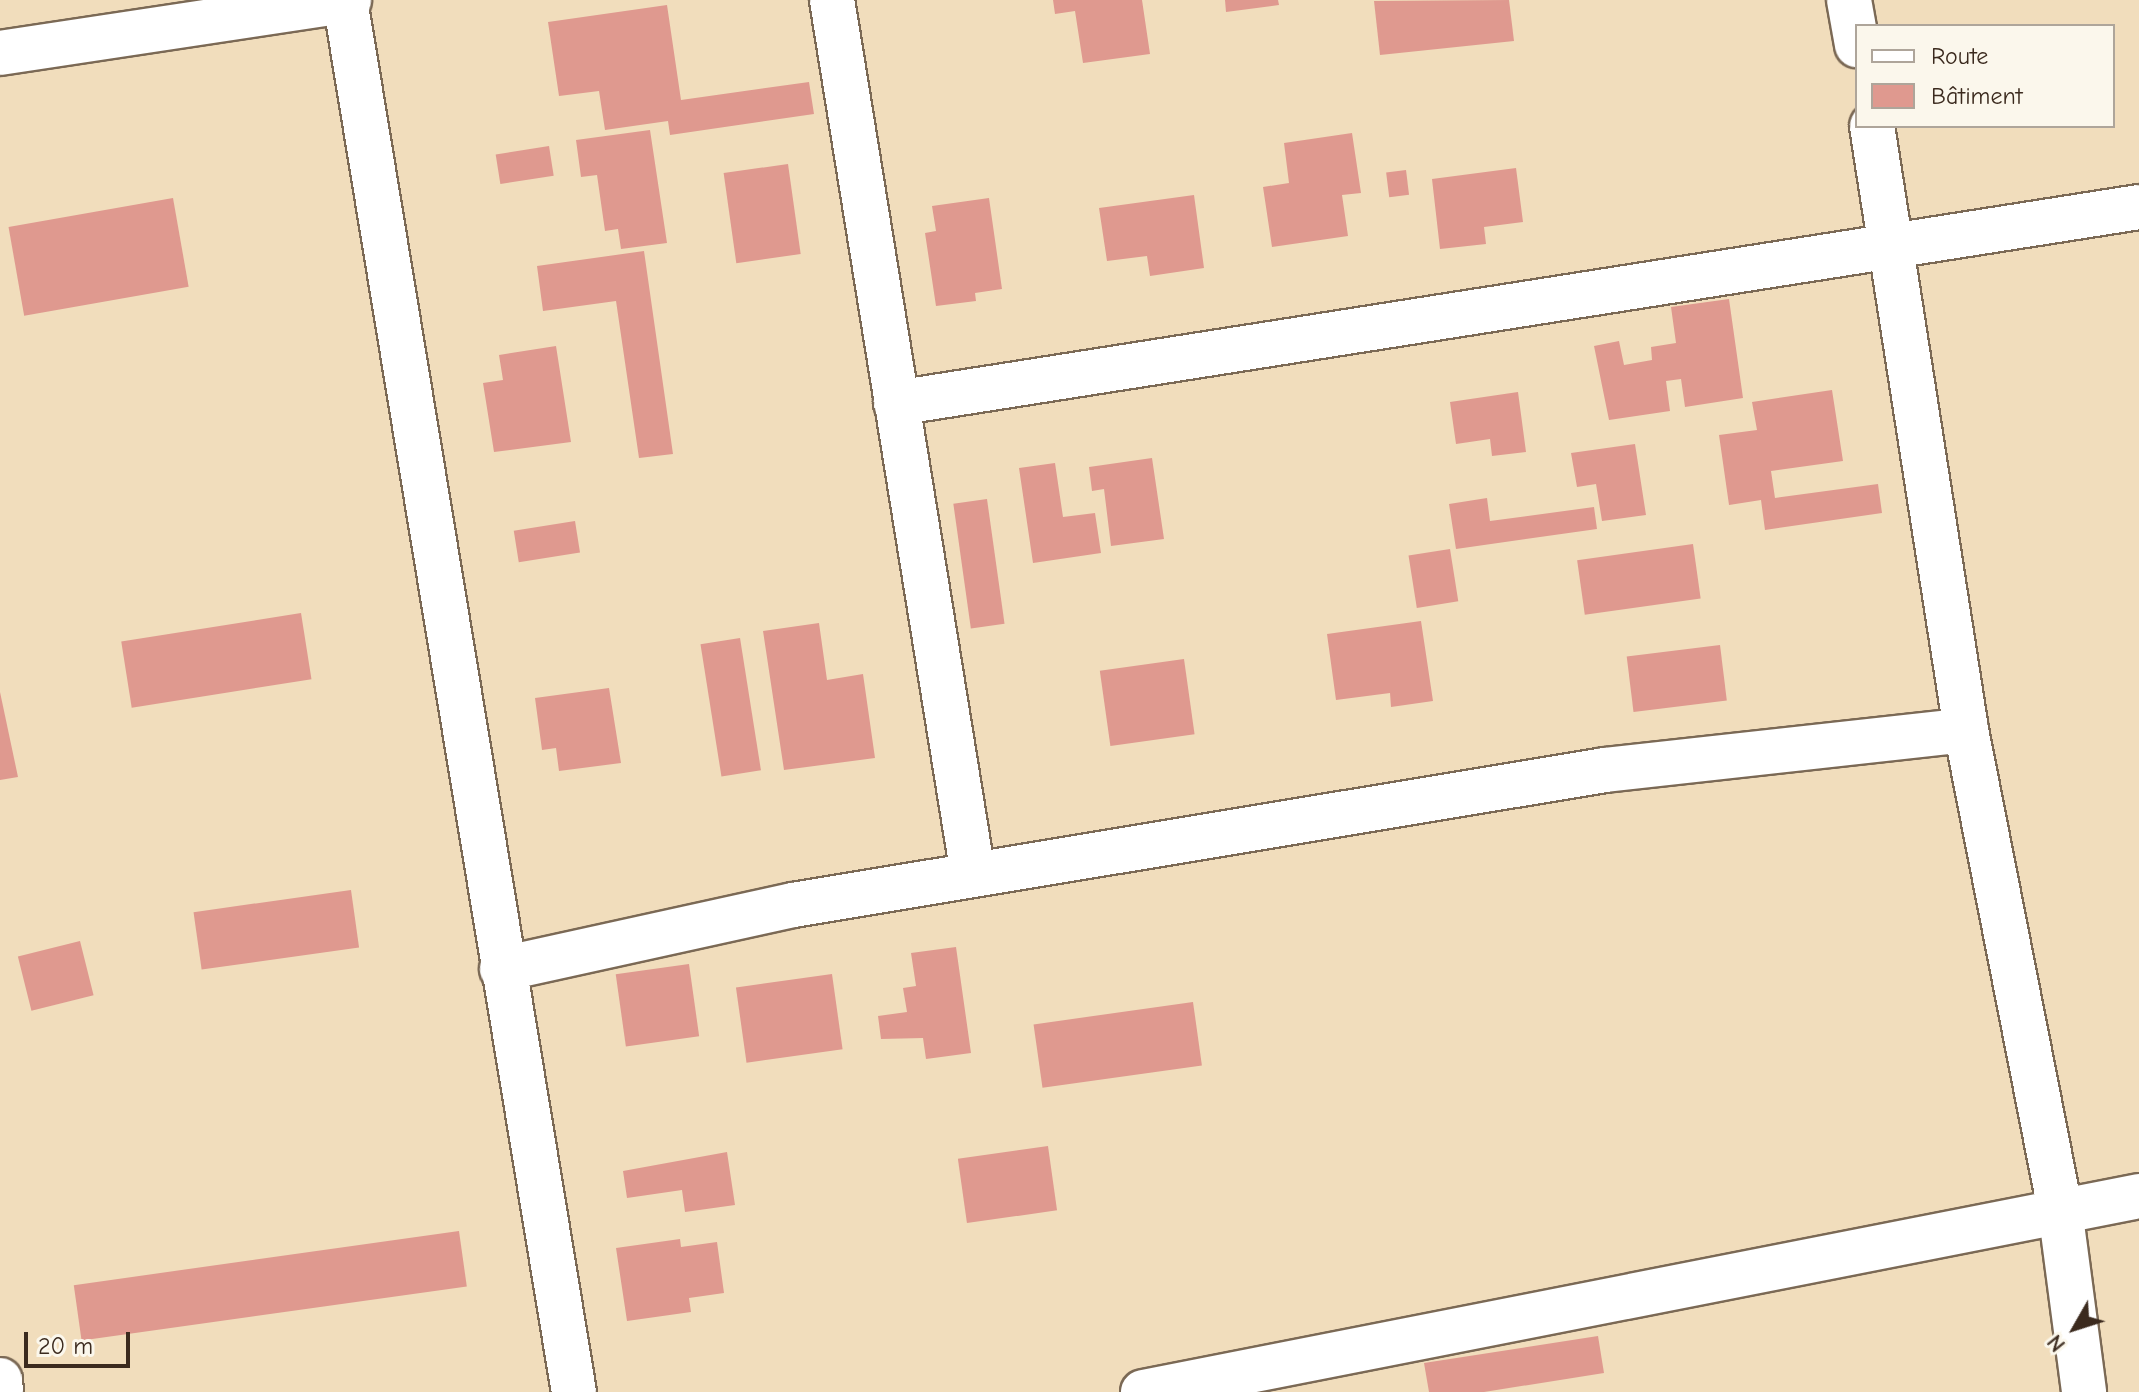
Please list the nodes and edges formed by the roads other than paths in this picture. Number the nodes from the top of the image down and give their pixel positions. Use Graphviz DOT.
graph roads {
  1 [pos="347,0"];
  2 [pos="832,0"];
  3 [pos="1849,0"];
  4 [pos="1855,34"];
  5 [pos="0,53"];
  6 [pos="1872,128"];
  7 [pos="2139,207"];
  8 [pos="1895,249"];
  9 [pos="896,403"];
  10 [pos="1966,730"];
  11 [pos="973,874"];
  12 [pos="502,969"];
  13 [pos="2139,1196"];
  14 [pos="2060,1209"];
  15 [pos="0,1380"];
  16 [pos="1,1392"];
  17 [pos="574,1392"];
  18 [pos="1143,1392"];
  19 [pos="2084,1392"];
  1 -- 5 [label="street"];
  1 -- 12 [label="street"];
  2 -- 9 [label="street"];
  3 -- 4 [label="street"];
  6 -- 8 [label="street"];
  7 -- 8 [label="street"];
  8 -- 9 [label="street"];
  8 -- 10 [label="street"];
  9 -- 11 [label="street"];
  10 -- 11 [label="street"];
  10 -- 14 [label="street"];
  11 -- 12 [label="street"];
  12 -- 17 [label="street"];
  13 -- 14 [label="street"];
  14 -- 18 [label="street"];
  14 -- 19 [label="street"];
  15 -- 16 [label="street"];
}
